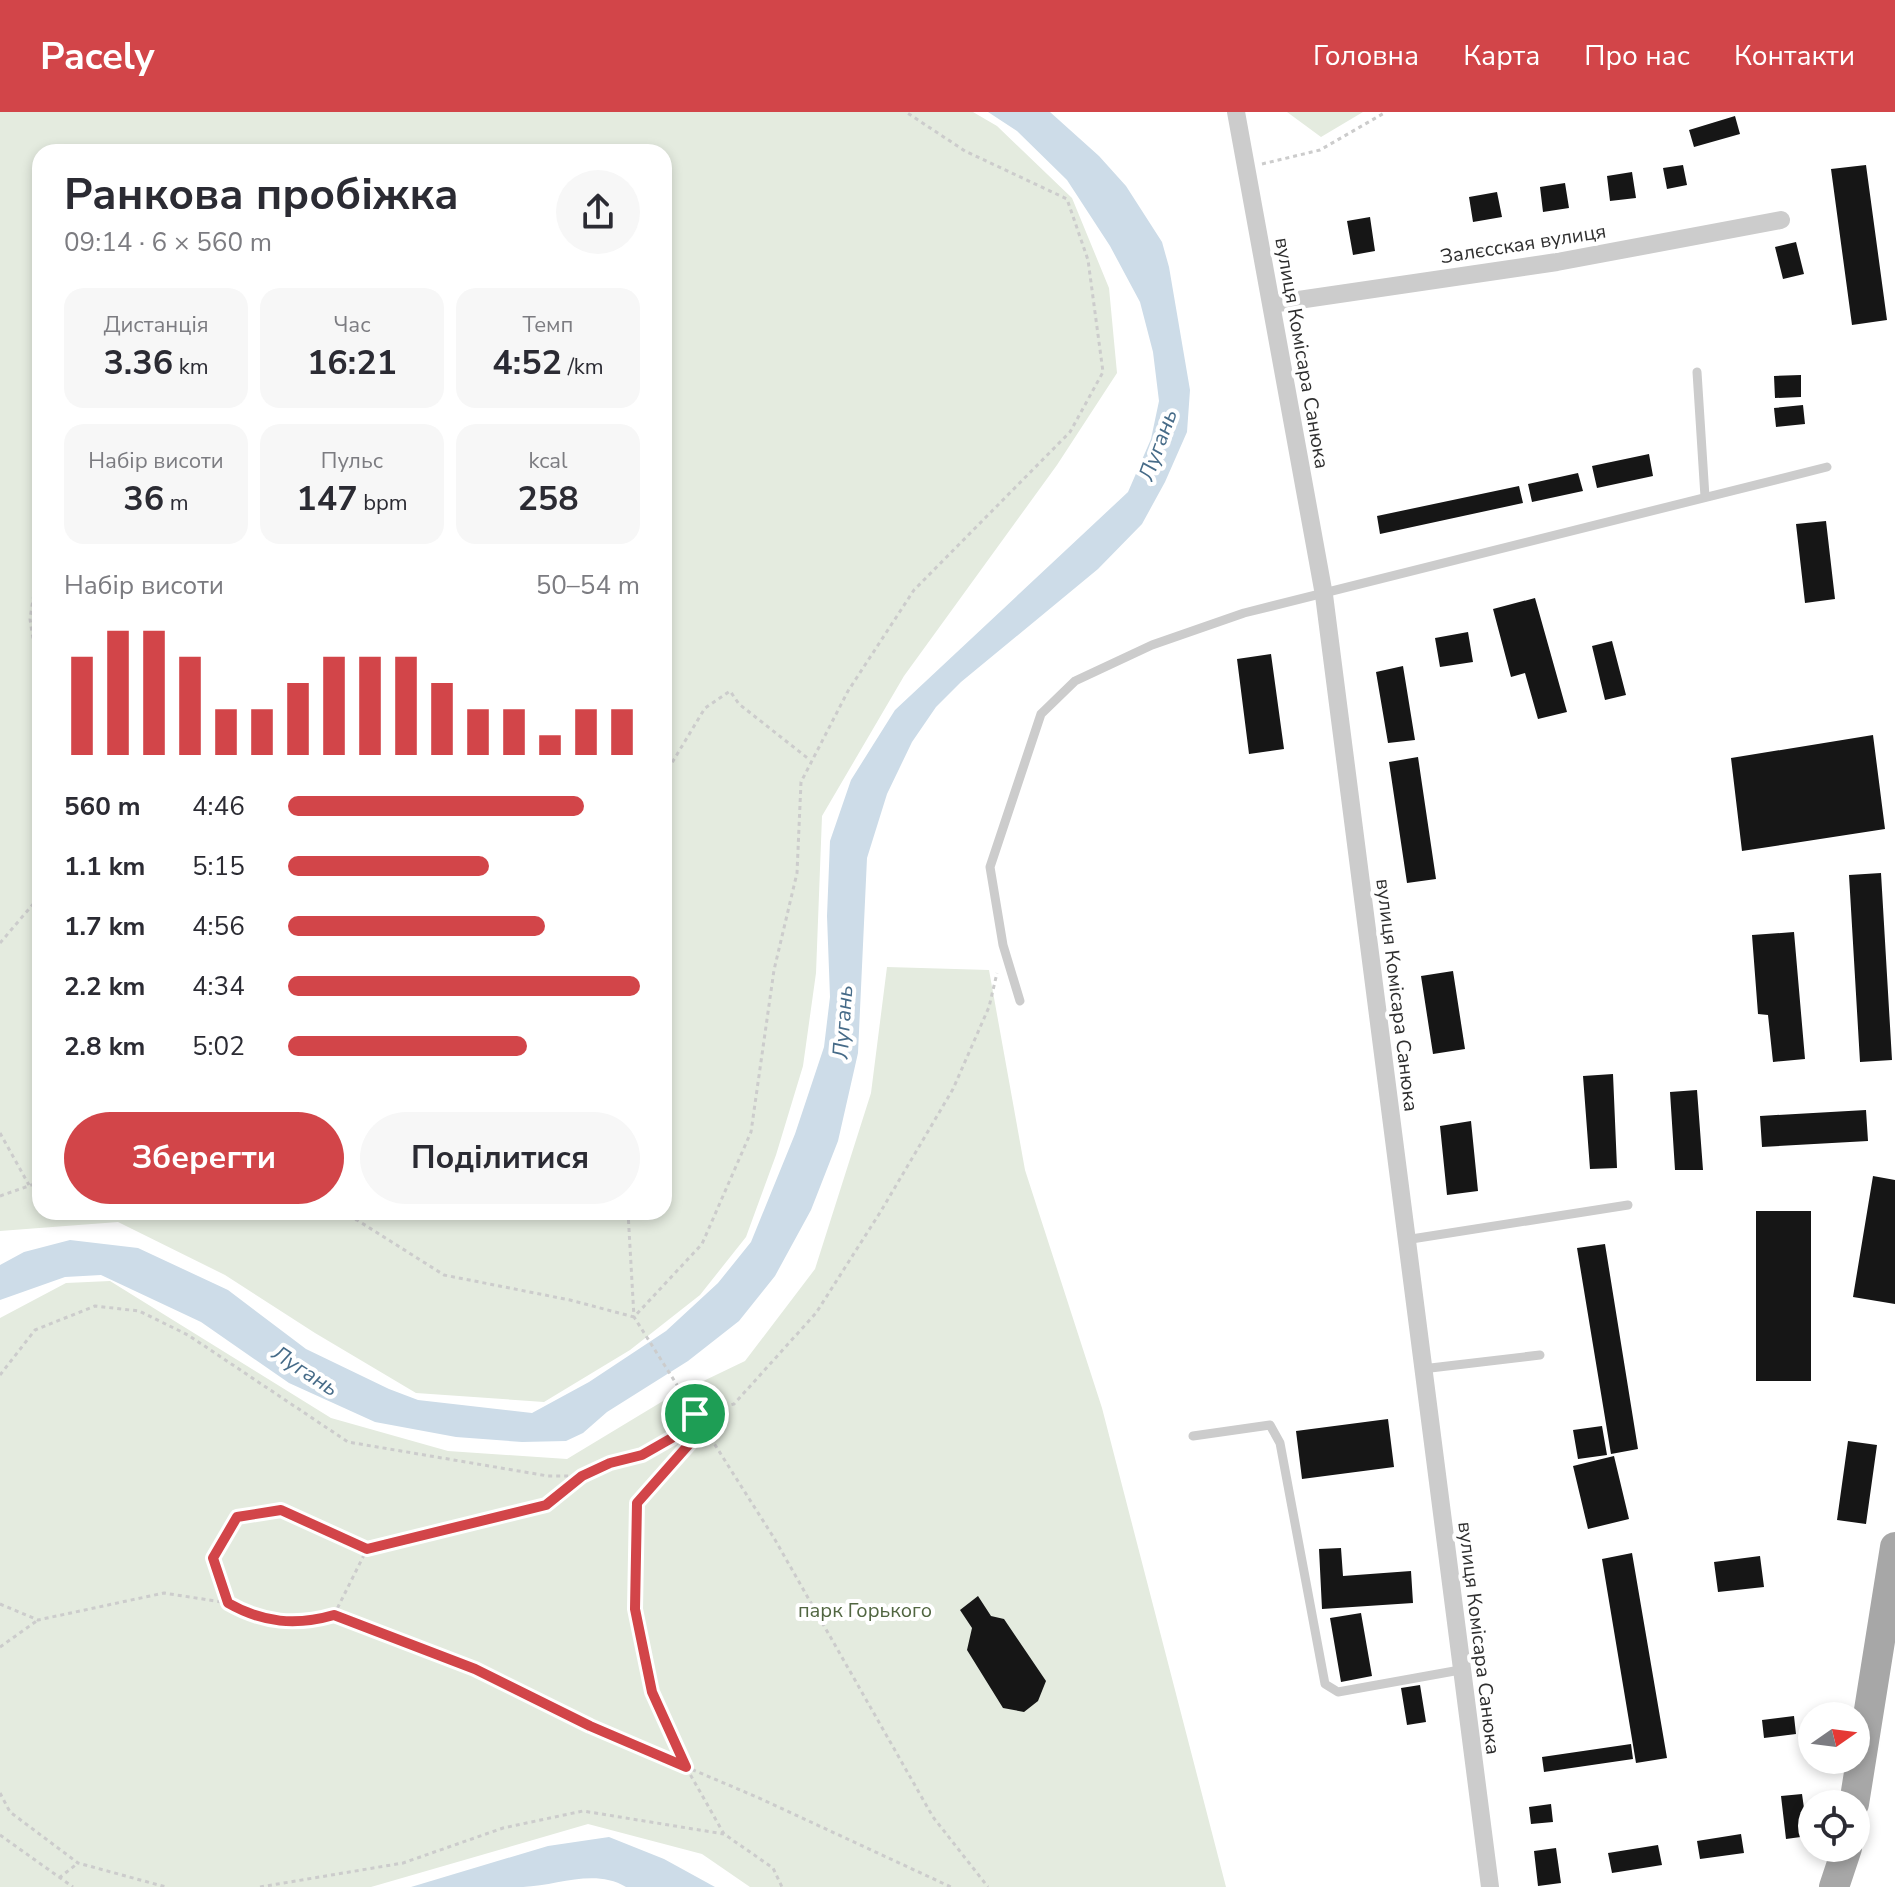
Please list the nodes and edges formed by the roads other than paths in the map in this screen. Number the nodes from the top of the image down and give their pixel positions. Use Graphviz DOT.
graph roads {
  1 [pos="1236,112"];
  2 [pos="1781,220"];
  3 [pos="1271,304"];
  4 [pos="1697,372"];
  5 [pos="1827,467"];
  6 [pos="1705,497"];
  7 [pos="1324,595"];
  8 [pos="1020,1001"];
  9 [pos="1628,1205"];
  10 [pos="1405,1240"];
  11 [pos="1540,1355"];
  12 [pos="1422,1369"];
  13 [pos="1193,1436"];
  14 [pos="1895,1547"];
  15 [pos="1460,1670"];
  16 [pos="1856,1790"];
  17 [pos="1842,1862"];
  18 [pos="1490,1887"];
  19 [pos="1834,1887"];
  1 -- 3 [label="street, вулиця Комісара Санюка"];
  2 -- 3 [label="street, Залєсская вулиця"];
  3 -- 7 [label="street, вулиця Комісара Санюка"];
  4 -- 6 [label="lane"];
  5 -- 6 [label="lane"];
  6 -- 7 [label="lane"];
  7 -- 8 [label="lane"];
  7 -- 10 [label="street, вулиця Комісара Санюка"];
  9 -- 10 [label="lane"];
  10 -- 12 [label="street, вулиця Комісара Санюка"];
  11 -- 12 [label="lane"];
  12 -- 15 [label="street, вулиця Комісара Санюка"];
  13 -- 15 [label="lane"];
  14 -- 16 [label="main road"];
  15 -- 18 [label="street, вулиця Комісара Санюка"];
  17 -- 19 [label="main road"];
}
